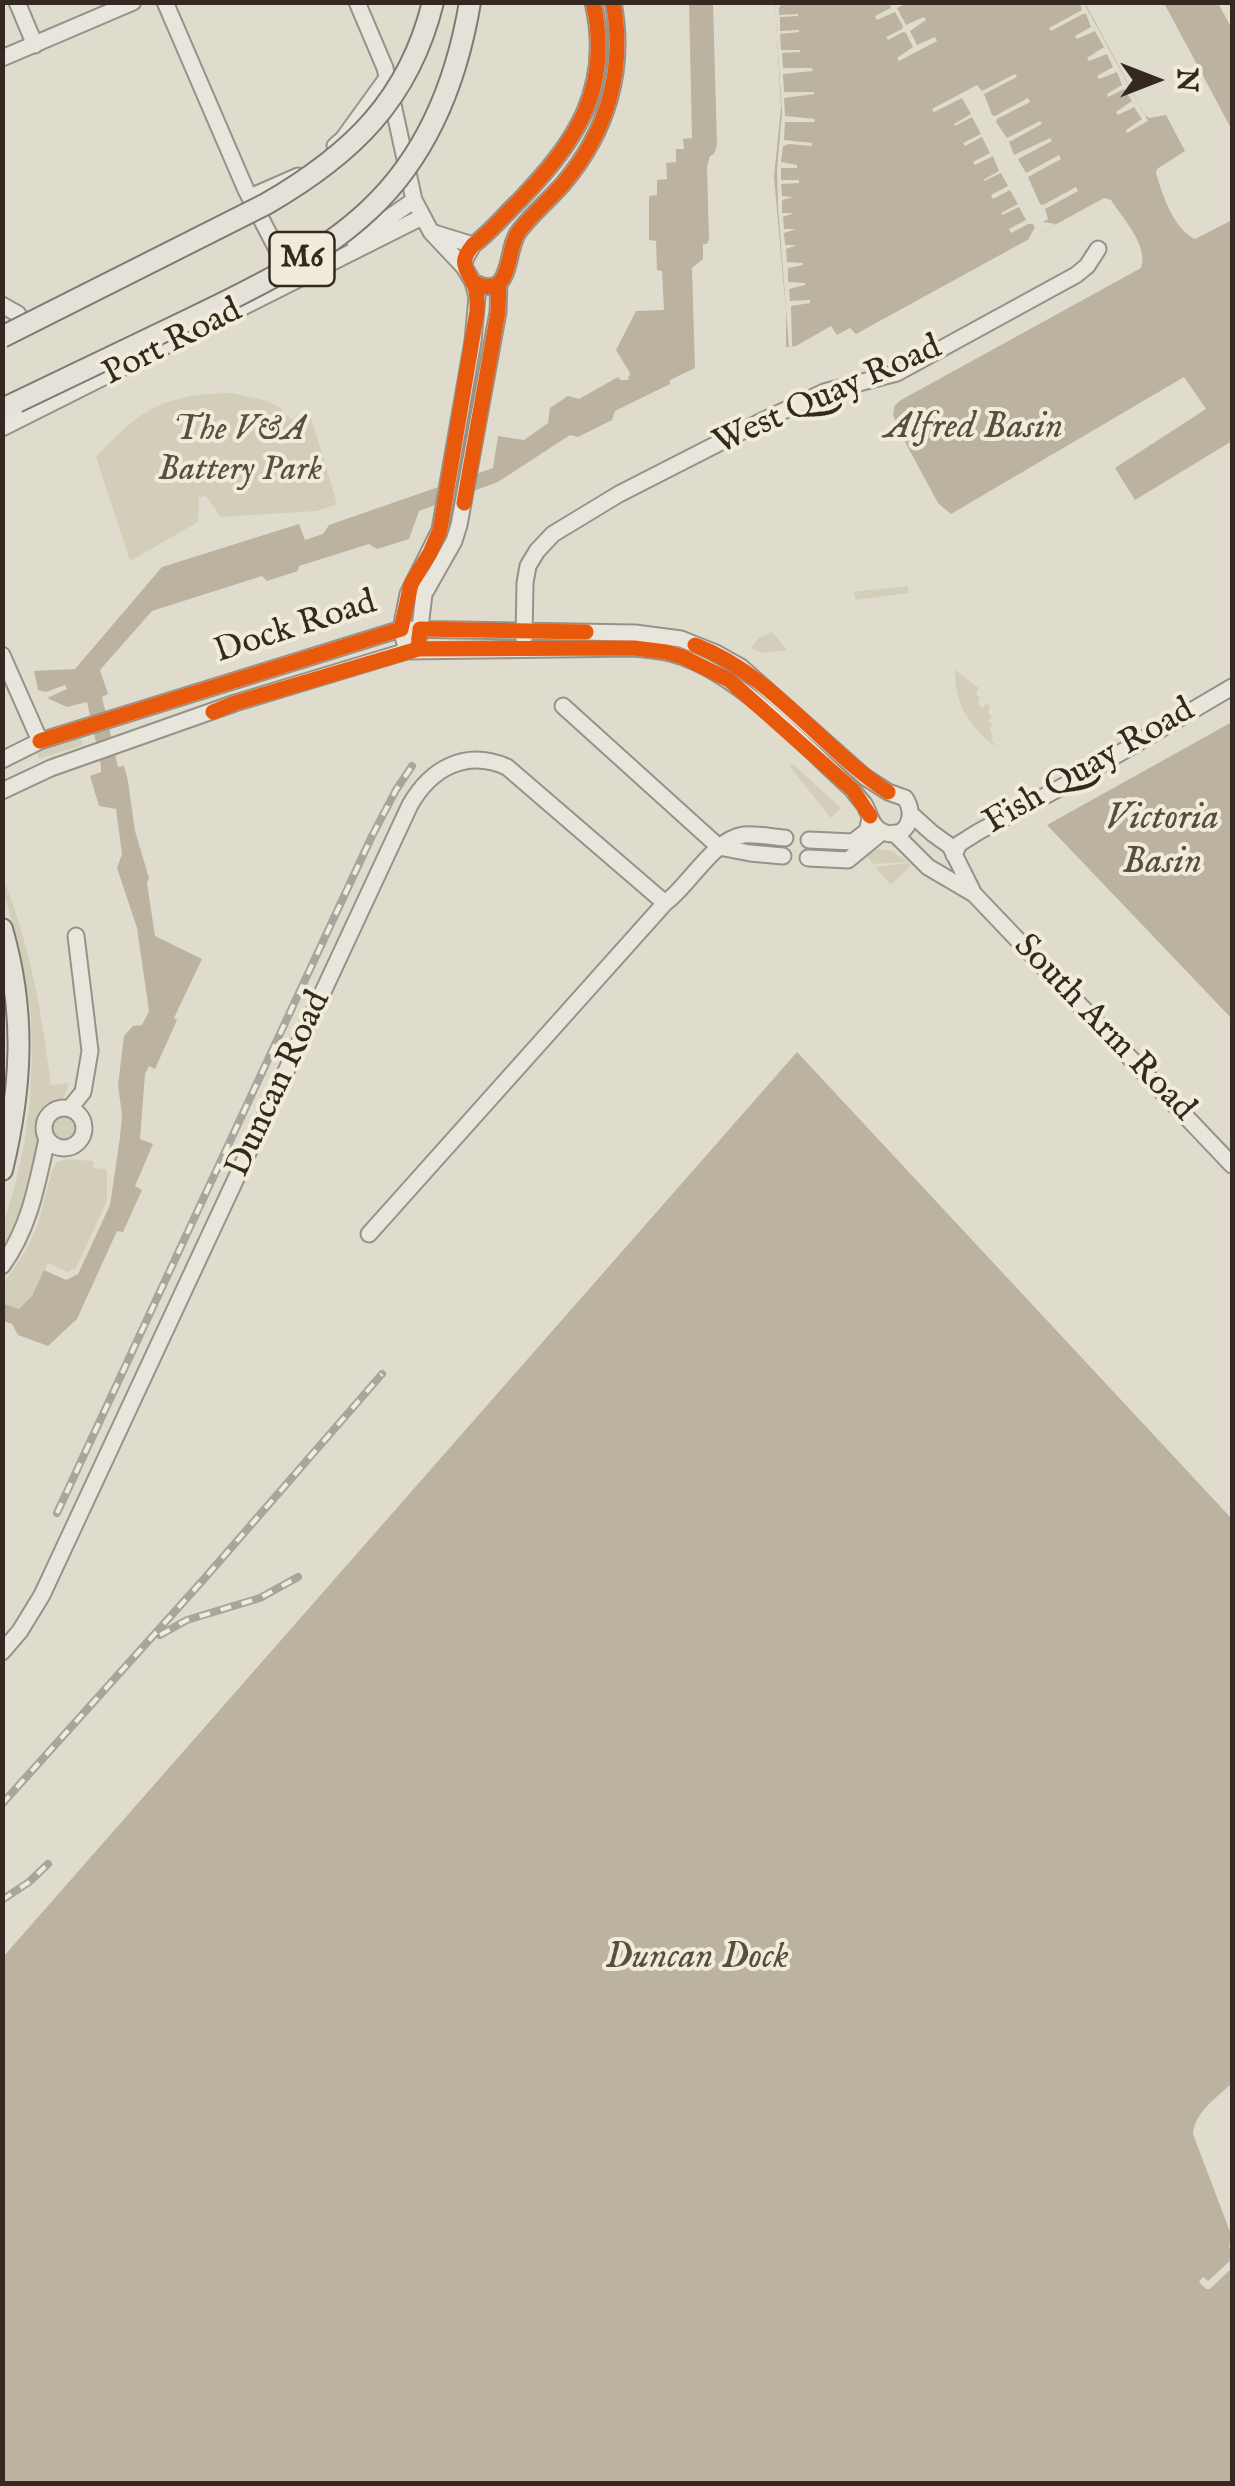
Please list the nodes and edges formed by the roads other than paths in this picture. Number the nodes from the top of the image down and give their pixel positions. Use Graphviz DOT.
graph roads {
  1 [pos="16,2"];
  2 [pos="133,2"];
  3 [pos="165,2"];
  4 [pos="357,2"];
  5 [pos="433,2"];
  6 [pos="470,2"];
  7 [pos="593,2"];
  8 [pos="613,2"];
  9 [pos="35,45"];
  10 [pos="2,58"];
  11 [pos="388,78"];
  12 [pos="250,198"];
  13 [pos="414,200"];
  14 [pos="422,217"];
  15 [pos="431,232"];
  16 [pos="476,244"];
  17 [pos="1098,249"];
  18 [pos="341,256"];
  19 [pos="509,260"];
  20 [pos="469,274"];
  21 [pos="294,281"];
  22 [pos="499,282"];
  23 [pos="2,305"];
  24 [pos="18,314"];
  25 [pos="2,337"];
  26 [pos="2,409"];
  27 [pos="2,428"];
  28 [pos="401,629"];
  29 [pos="420,629"];
  30 [pos="524,630"];
  31 [pos="524,648"];
  32 [pos="412,650"];
  33 [pos="2,655"];
  34 [pos="1232,687"];
  35 [pos="563,706"];
  36 [pos="40,740"];
  37 [pos="2,760"];
  38 [pos="2,791"];
  39 [pos="888,792"];
  40 [pos="912,814"];
  41 [pos="879,825"];
  42 [pos="785,838"];
  43 [pos="810,840"];
  44 [pos="719,847"];
  45 [pos="784,856"];
  46 [pos="955,856"];
  47 [pos="808,858"];
  48 [pos="940,872"];
  49 [pos="974,894"];
  50 [pos="665,903"];
  51 [pos="2,929"];
  52 [pos="76,936"];
  53 [pos="88,1070"];
  54 [pos="76,1113"];
  55 [pos="47,1139"];
  56 [pos="64,1148"];
  57 [pos="1232,1165"];
  58 [pos="2,1170"];
  59 [pos="38,1182"];
  60 [pos="369,1234"];
  61 [pos="2,1266"];
  62 [pos="2,1652"];
  1 -- 9 [label="street"];
  2 -- 9 [label="street"];
  3 -- 12 [label="street"];
  4 -- 11 [label="street"];
  5 -- 25 [label="main road, M6, bridge"];
  6 -- 26 [label="main road, M6, bridge"];
  7 -- 16 [label="street"];
  8 -- 19 [label="street"];
  9 -- 10 [label="street"];
  11 -- 12 [label="street"];
  11 -- 13 [label="street"];
  12 -- 21 [label="street"];
  13 -- 14 [label="street"];
  13 -- 18 [label="street, Port Road"];
  14 -- 15 [label="street"];
  14 -- 18 [label="street, Port Road"];
  15 -- 16 [label="street"];
  15 -- 20 [label="street"];
  16 -- 19 [label="street"];
  16 -- 20 [label="street"];
  17 -- 30 [label="street, West Quay Road"];
  18 -- 21 [label="street, Port Road"];
  19 -- 22 [label="street"];
  20 -- 22 [label="street"];
  20 -- 28 [label="street, Dock Road"];
  21 -- 27 [label="street, Port Road"];
  22 -- 29 [label="street, Dock Road"];
  23 -- 24 [label="street"];
  28 -- 29 [label="street"];
  28 -- 32 [label="street"];
  28 -- 36 [label="street, Dock Road"];
  29 -- 30 [label="street"];
  29 -- 32 [label="street, Dock Road"];
  30 -- 31 [label="street, West Quay Road"];
  30 -- 39 [label="street"];
  31 -- 32 [label="street, South Arm Road"];
  31 -- 41 [label="street, South Arm Road"];
  32 -- 38 [label="street, Dock Road"];
  33 -- 36 [label="street"];
  34 -- 46 [label="street, Fish Quay Road"];
  35 -- 44 [label="street"];
  36 -- 37 [label="street, Dock Road"];
  39 -- 40 [label="street"];
  39 -- 41 [label="street"];
  40 -- 41 [label="street"];
  40 -- 46 [label="street, South Arm Road"];
  41 -- 43 [label="street"];
  41 -- 47 [label="street"];
  41 -- 48 [label="street, South Arm Road"];
  42 -- 44 [label="street"];
  44 -- 45 [label="street"];
  44 -- 50 [label="street"];
  46 -- 48 [label="street, Fish Quay Road"];
  46 -- 49 [label="street, South Arm Road"];
  48 -- 49 [label="street, South Arm Road"];
  49 -- 57 [label="street, South Arm Road"];
  50 -- 60 [label="street"];
  50 -- 62 [label="street, Duncan Road"];
  51 -- 58 [label="main road"];
  52 -- 53 [label="street"];
  53 -- 54 [label="street"];
  53 -- 54 [label="street"];
  54 -- 55 [label="street"];
  54 -- 56 [label="street"];
  55 -- 56 [label="street"];
  55 -- 59 [label="street"];
  56 -- 59 [label="street"];
  59 -- 61 [label="street"];
}
